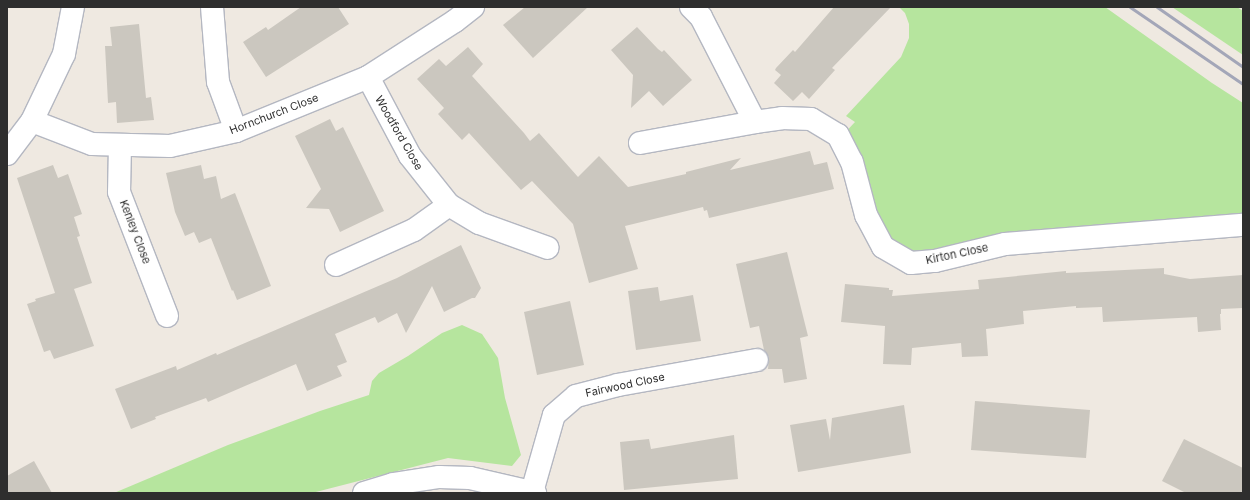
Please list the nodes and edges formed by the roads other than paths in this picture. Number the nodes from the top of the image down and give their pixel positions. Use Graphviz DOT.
graph roads {
  1 [pos="73,7"];
  2 [pos="212,7"];
  3 [pos="473,7"];
  4 [pos="701,10"];
  5 [pos="368,77"];
  6 [pos="32,121"];
  7 [pos="755,122"];
  8 [pos="236,131"];
  9 [pos="640,143"];
  10 [pos="120,145"];
  11 [pos="7,154"];
  12 [pos="449,205"];
  13 [pos="1243,226"];
  14 [pos="548,248"];
  15 [pos="336,265"];
  16 [pos="167,316"];
  17 [pos="757,360"];
  18 [pos="533,492"];
  19 [pos="364,493"];
  1 -- 6 [label="street"];
  2 -- 8 [label="street"];
  3 -- 5 [label="street, Hornchurch Close"];
  4 -- 7 [label="street"];
  5 -- 8 [label="street, Hornchurch Close"];
  5 -- 12 [label="street, Woodford Close"];
  6 -- 10 [label="street, Hornchurch Close"];
  6 -- 11 [label="street"];
  7 -- 9 [label="street, Kirton Close"];
  7 -- 13 [label="street, Kirton Close"];
  8 -- 10 [label="street, Hornchurch Close"];
  10 -- 16 [label="street, Kenley Close"];
  12 -- 14 [label="street, Woodford Close"];
  12 -- 15 [label="street"];
  17 -- 18 [label="street, Fairwood Close"];
  18 -- 19 [label="street"];
}
